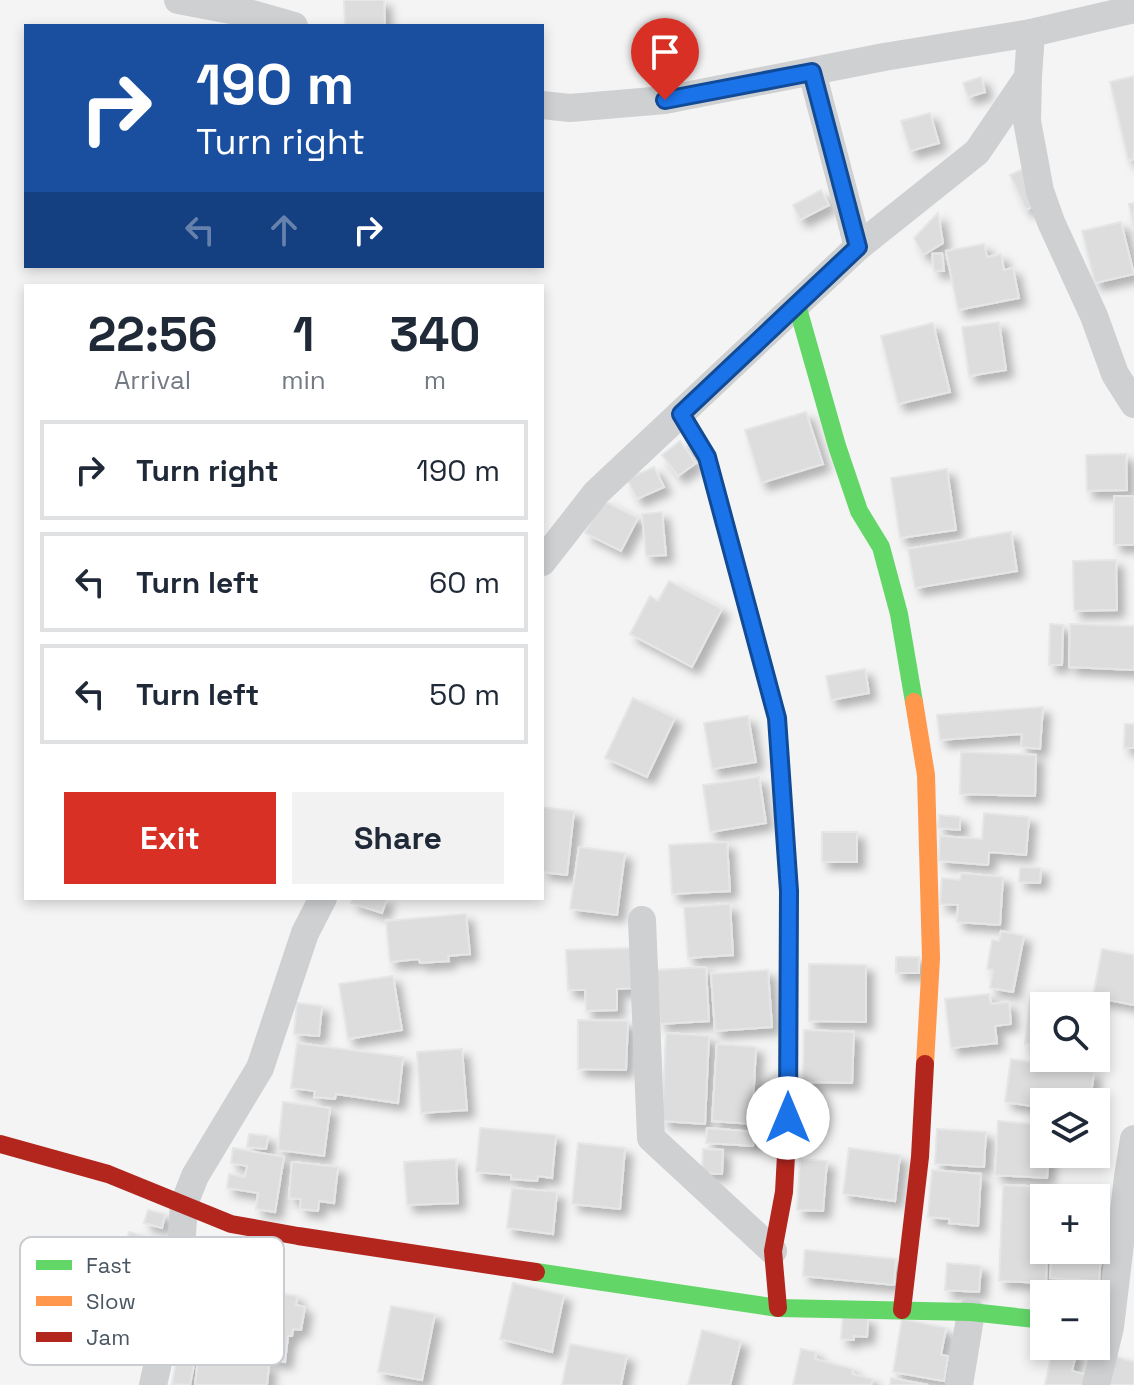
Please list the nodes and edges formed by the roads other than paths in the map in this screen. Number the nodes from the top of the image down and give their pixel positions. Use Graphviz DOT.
graph roads {
  1 [pos="178,0"];
  2 [pos="1134,9"];
  3 [pos="287,24"];
  4 [pos="1031,33"];
  5 [pos="812,72"];
  6 [pos="1028,77"];
  7 [pos="544,105"];
  8 [pos="858,247"];
  9 [pos="797,305"];
  10 [pos="1134,404"];
  11 [pos="681,414"];
  12 [pos="544,559"];
  13 [pos="322,900"];
  14 [pos="642,920"];
  15 [pos="1134,1139"];
  16 [pos="0,1144"];
  17 [pos="184,1204"];
  18 [pos="182,1237"];
  19 [pos="773,1251"];
  20 [pos="778,1308"];
  21 [pos="902,1310"];
  22 [pos="971,1312"];
  23 [pos="1030,1318"];
  24 [pos="1113,1328"];
  25 [pos="158,1365"];
  26 [pos="153,1385"];
  27 [pos="959,1385"];
  28 [pos="1096,1385"];
  1 -- 3 [label="street"];
  2 -- 4 [label="street"];
  4 -- 5 [label="street"];
  4 -- 6 [label="street"];
  5 -- 7 [label="street"];
  5 -- 8 [label="street"];
  6 -- 8 [label="street"];
  6 -- 10 [label="street"];
  8 -- 9 [label="street"];
  9 -- 11 [label="street"];
  9 -- 21 [label="street"];
  11 -- 12 [label="street"];
  11 -- 19 [label="street"];
  13 -- 17 [label="street"];
  14 -- 19 [label="street"];
  15 -- 24 [label="street"];
  16 -- 17 [label="street"];
  17 -- 18 [label="street"];
  17 -- 20 [label="street"];
  19 -- 20 [label="street"];
  20 -- 21 [label="street"];
  21 -- 22 [label="street"];
  22 -- 23 [label="street"];
  22 -- 27 [label="street"];
  24 -- 28 [label="street"];
  25 -- 26 [label="street"];
}
